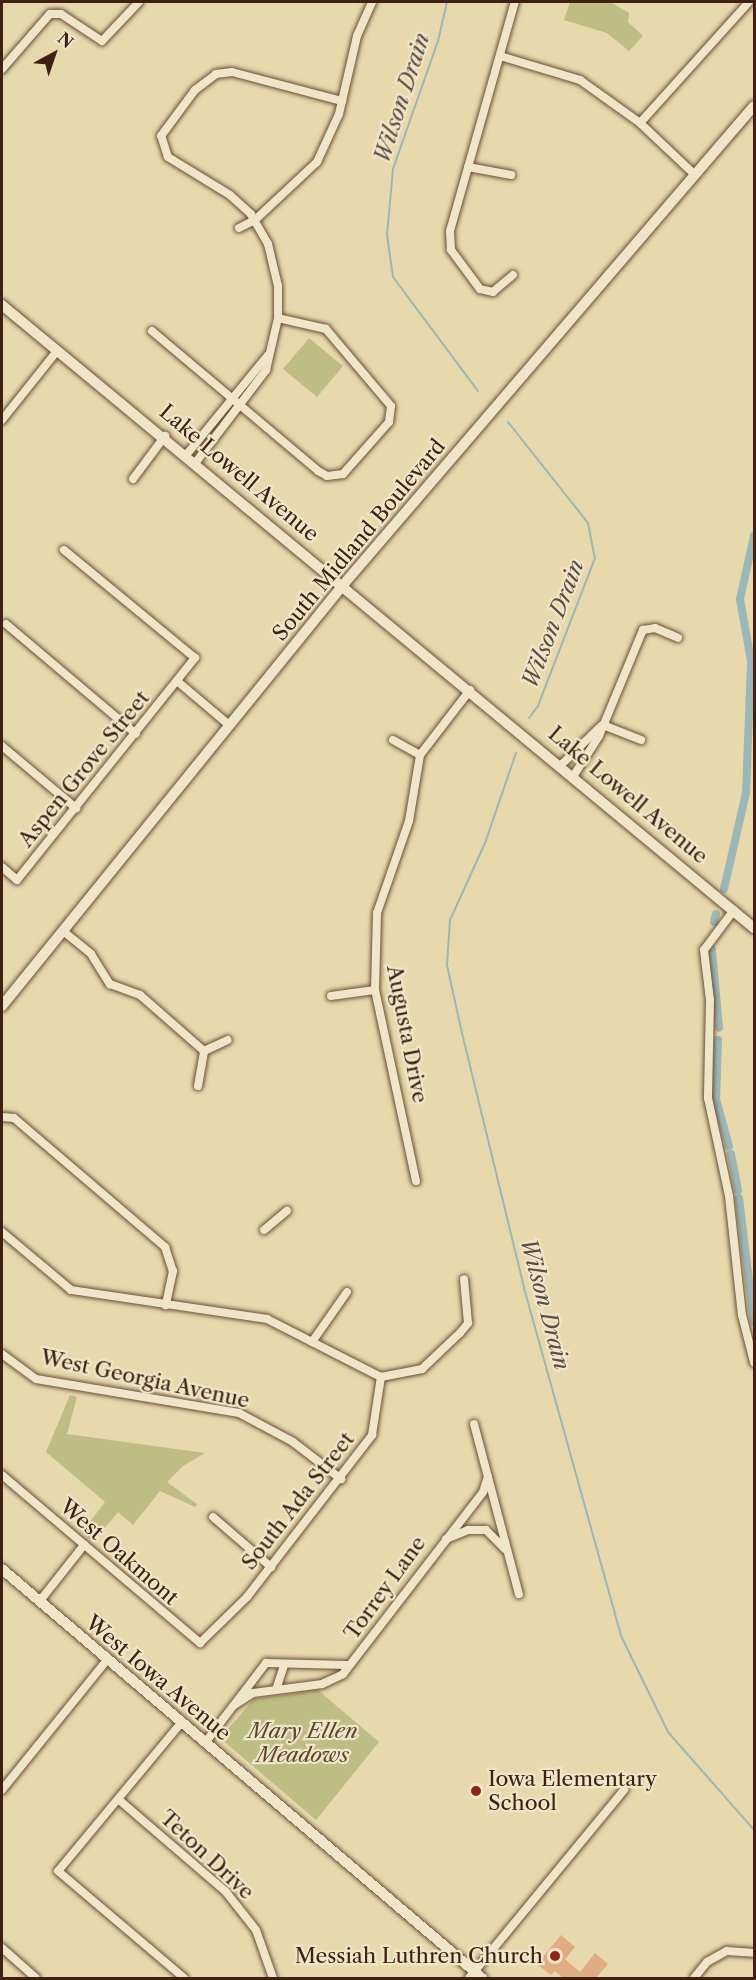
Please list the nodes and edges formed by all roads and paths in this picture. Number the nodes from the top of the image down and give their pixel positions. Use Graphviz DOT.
graph roads {
  1 [pos="139,2"];
  2 [pos="370,2"];
  3 [pos="515,2"];
  4 [pos="748,2"];
  5 [pos="500,56"];
  6 [pos="2,69"];
  7 [pos="342,101"];
  8 [pos="754,106"];
  9 [pos="640,123"];
  10 [pos="468,167"];
  11 [pos="511,175"];
  12 [pos="695,175"];
  13 [pos="255,220"];
  14 [pos="239,228"];
  15 [pos="513,275"];
  16 [pos="2,304"];
  17 [pos="278,318"];
  18 [pos="152,331"];
  19 [pos="57,351"];
  20 [pos="268,355"];
  21 [pos="232,400"];
  22 [pos="240,407"];
  23 [pos="2,420"];
  24 [pos="165,436"];
  25 [pos="192,458"];
  26 [pos="133,479"];
  27 [pos="64,550"];
  28 [pos="343,585"];
  29 [pos="6,624"];
  30 [pos="678,638"];
  31 [pos="177,681"];
  32 [pos="470,690"];
  33 [pos="229,725"];
  34 [pos="603,725"];
  35 [pos="136,734"];
  36 [pos="393,740"];
  37 [pos="641,741"];
  38 [pos="2,746"];
  39 [pos="420,755"];
  40 [pos="562,764"];
  41 [pos="574,775"];
  42 [pos="76,808"];
  43 [pos="2,867"];
  44 [pos="734,910"];
  45 [pos="754,928"];
  46 [pos="63,931"];
  47 [pos="375,990"];
  48 [pos="331,996"];
  49 [pos="2,1006"];
  50 [pos="228,1040"];
  51 [pos="204,1051"];
  52 [pos="198,1086"];
  53 [pos="2,1117"];
  54 [pos="416,1181"];
  55 [pos="287,1211"];
  56 [pos="264,1230"];
  57 [pos="2,1232"];
  58 [pos="464,1278"];
  59 [pos="346,1292"];
  60 [pos="166,1305"];
  61 [pos="312,1342"];
  62 [pos="2,1354"];
  63 [pos="754,1362"];
  64 [pos="381,1377"];
  65 [pos="474,1424"];
  66 [pos="2,1475"];
  67 [pos="488,1477"];
  68 [pos="341,1479"];
  69 [pos="213,1517"];
  70 [pos="441,1542"];
  71 [pos="84,1545"];
  72 [pos="509,1555"];
  73 [pos="271,1567"];
  74 [pos="2,1569"];
  75 [pos="519,1594"];
  76 [pos="39,1602"];
  77 [pos="212,1631"];
  78 [pos="107,1660"];
  79 [pos="347,1665"];
  80 [pos="284,1666"];
  81 [pos="276,1690"];
  82 [pos="233,1706"];
  83 [pos="181,1723"];
  84 [pos="205,1743"];
  85 [pos="2,1790"];
  86 [pos="624,1790"];
  87 [pos="118,1799"];
  88 [pos="2,1948"];
  89 [pos="754,1953"];
  90 [pos="475,1976"];
  91 [pos="36,1978"];
  92 [pos="184,1978"];
  93 [pos="273,1978"];
  94 [pos="694,1978"];
  1 -- 6 [label="street"];
  2 -- 7 [label="street"];
  3 -- 5 [label="street"];
  4 -- 9 [label="street"];
  5 -- 9 [label="street"];
  5 -- 10 [label="street"];
  7 -- 13 [label="street"];
  7 -- 13 [label="street"];
  8 -- 12 [label="main road, South Midland Boulevard"];
  9 -- 12 [label="street"];
  10 -- 11 [label="street"];
  10 -- 15 [label="street"];
  12 -- 28 [label="main road, South Midland Boulevard"];
  13 -- 14 [label="street"];
  13 -- 17 [label="street"];
  16 -- 19 [label="main road, Lake Lowell Avenue"];
  17 -- 20 [label="street"];
  17 -- 22 [label="street"];
  18 -- 21 [label="street"];
  19 -- 23 [label="street"];
  19 -- 24 [label="main road, Lake Lowell Avenue"];
  20 -- 21 [label="street"];
  20 -- 22 [label="street"];
  21 -- 22 [label="street"];
  21 -- 25 [label="street"];
  22 -- 25 [label="street"];
  24 -- 25 [label="main road, Lake Lowell Avenue"];
  24 -- 26 [label="street"];
  25 -- 28 [label="main road, Lake Lowell Avenue"];
  27 -- 31 [label="street, Aspen Grove Street"];
  28 -- 32 [label="main road, Lake Lowell Avenue"];
  28 -- 33 [label="main road, South Midland Boulevard"];
  29 -- 35 [label="street"];
  30 -- 34 [label="street"];
  31 -- 33 [label="street, Aspen Grove Street"];
  31 -- 35 [label="street, Aspen Grove Street"];
  32 -- 39 [label="street, Augusta Drive"];
  32 -- 40 [label="main road, Lake Lowell Avenue"];
  33 -- 46 [label="main road, South Midland Boulevard"];
  34 -- 37 [label="street"];
  34 -- 40 [label="street"];
  34 -- 41 [label="street"];
  35 -- 42 [label="street, Aspen Grove Street"];
  36 -- 39 [label="street"];
  38 -- 42 [label="street"];
  39 -- 47 [label="street, Augusta Drive"];
  40 -- 41 [label="main road, Lake Lowell Avenue"];
  41 -- 44 [label="main road, Lake Lowell Avenue"];
  42 -- 43 [label="street, Aspen Grove Street"];
  44 -- 45 [label="main road, Lake Lowell Avenue"];
  44 -- 63 [label="street"];
  46 -- 49 [label="main road, South Midland Boulevard"];
  46 -- 51 [label="street"];
  47 -- 48 [label="street"];
  47 -- 54 [label="street, Augusta Drive"];
  50 -- 51 [label="street"];
  51 -- 52 [label="street"];
  53 -- 60 [label="street"];
  55 -- 56 [label="street"];
  57 -- 60 [label="street"];
  58 -- 64 [label="street"];
  59 -- 61 [label="street"];
  60 -- 61 [label="street"];
  61 -- 64 [label="street"];
  62 -- 68 [label="street, West Georgia Avenue"];
  64 -- 68 [label="street, South Ada Street"];
  65 -- 67 [label="street"];
  66 -- 71 [label="street, West Oakmont"];
  67 -- 70 [label="street, Torrey Lane"];
  67 -- 72 [label="street"];
  68 -- 73 [label="street, South Ada Street"];
  69 -- 73 [label="street"];
  70 -- 72 [label="street"];
  70 -- 79 [label="street, Torrey Lane"];
  71 -- 76 [label="street"];
  71 -- 77 [label="street, West Oakmont"];
  72 -- 75 [label="street"];
  73 -- 77 [label="street, South Ada Street"];
  74 -- 76 [label="main road, West Iowa Avenue"];
  76 -- 78 [label="main road, West Iowa Avenue"];
  78 -- 83 [label="main road, West Iowa Avenue"];
  78 -- 85 [label="street"];
  79 -- 80 [label="street"];
  79 -- 81 [label="street, Torrey Lane"];
  80 -- 81 [label="street"];
  80 -- 82 [label="street"];
  81 -- 82 [label="street, Torrey Lane"];
  82 -- 84 [label="street, Torrey Lane"];
  83 -- 84 [label="main road, West Iowa Avenue"];
  83 -- 87 [label="street"];
  84 -- 90 [label="main road, West Iowa Avenue"];
  86 -- 90 [label="street"];
  87 -- 92 [label="street"];
  87 -- 93 [label="street, Teton Drive"];
  88 -- 91 [label="street"];
  89 -- 94 [label="street"];
}
